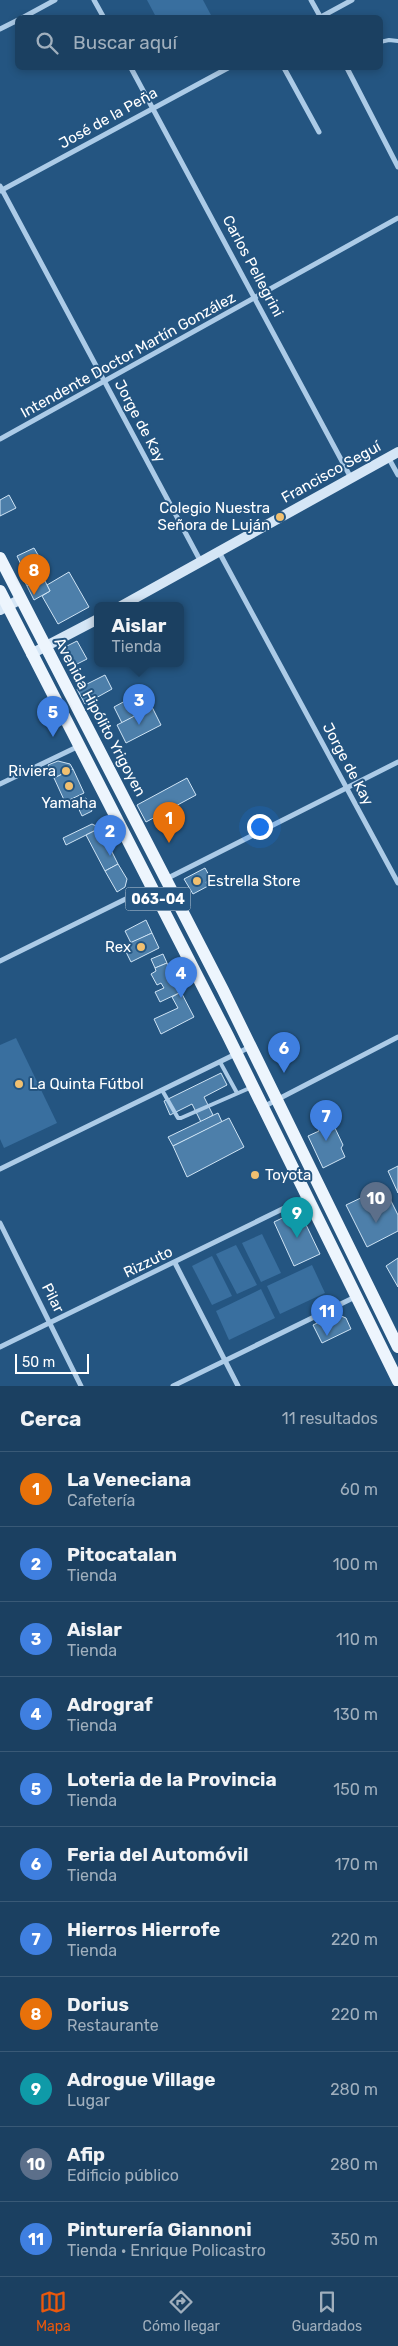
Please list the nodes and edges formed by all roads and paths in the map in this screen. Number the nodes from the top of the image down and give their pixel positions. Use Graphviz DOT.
graph roads {
  1 [pos="55,0"];
  2 [pos="94,0"];
  3 [pos="312,0"];
  4 [pos="352,0"];
  5 [pos="28,15"];
  6 [pos="102,15"];
  7 [pos="319,15"];
  8 [pos="324,15"];
  9 [pos="15,22"];
  10 [pos="0,29"];
  11 [pos="383,41"];
  12 [pos="398,41"];
  13 [pos="132,70"];
  14 [pos="224,70"];
  15 [pos="285,70"];
  16 [pos="348,70"];
  17 [pos="154,108"];
  18 [pos="319,132"];
  19 [pos="398,167"];
  20 [pos="1,189"];
  21 [pos="398,218"];
  22 [pos="256,298"];
  23 [pos="106,382"];
  24 [pos="0,439"];
  25 [pos="398,452"];
  26 [pos="388,457"];
  27 [pos="398,475"];
  28 [pos="351,478"];
  29 [pos="219,552"];
  30 [pos="0,558"];
  31 [pos="201,562"];
  32 [pos="0,591"];
  33 [pos="21,599"];
  34 [pos="128,602"];
  35 [pos="4,608"];
  36 [pos="94,621"];
  37 [pos="46,648"];
  38 [pos="31,654"];
  39 [pos="80,746"];
  40 [pos="398,762"];
  41 [pos="0,784"];
  42 [pos="347,788"];
  43 [pos="166,879"];
  44 [pos="398,883"];
  45 [pos="152,886"];
  46 [pos="0,961"];
  47 [pos="398,1037"];
  48 [pos="250,1047"];
  49 [pos="236,1054"];
  50 [pos="220,1062"];
  51 [pos="252,1087"];
  52 [pos="162,1090"];
  53 [pos="236,1093"];
  54 [pos="276,1100"];
  55 [pos="262,1108"];
  56 [pos="0,1169"];
  57 [pos="307,1197"];
  58 [pos="0,1223"];
  59 [pos="175,1263"];
  60 [pos="355,1297"];
  61 [pos="51,1322"];
  62 [pos="398,1347"];
  63 [pos="0,1348"];
  64 [pos="225,1362"];
  65 [pos="398,1381"];
  66 [pos="81,1386"];
  67 [pos="173,1386"];
  68 [pos="238,1386"];
  1 -- 5 [label="street"];
  2 -- 6 [label="street"];
  3 -- 7 [label="street"];
  4 -- 8 [label="street"];
  9 -- 10 [label="street"];
  11 -- 12 [label="lane"];
  13 -- 17 [label="street, Carlos Pellegrini"];
  14 -- 17 [label="street, José de la Peña"];
  15 -- 18 [label="street"];
  16 -- 19 [label="street"];
  17 -- 20 [label="street, José de la Peña"];
  17 -- 22 [label="street, Carlos Pellegrini"];
  20 -- 23 [label="street, Jorge de Kay"];
  21 -- 22 [label="street, Intendente Doctor Martín González"];
  22 -- 23 [label="street, Intendente Doctor Martín González"];
  22 -- 28 [label="street, Carlos Pellegrini"];
  23 -- 24 [label="street, Intendente Doctor Martín González"];
  23 -- 31 [label="street, Jorge de Kay"];
  25 -- 26 [label="street, Francisco Seguí"];
  26 -- 27 [label="street"];
  26 -- 28 [label="street, Francisco Seguí"];
  28 -- 29 [label="street, Francisco Seguí"];
  29 -- 31 [label="street, Francisco Seguí"];
  29 -- 42 [label="street, Jorge de Kay"];
  30 -- 33 [label="main road, Avenida Hipólito Yrigoyen / 063-04"];
  31 -- 34 [label="street, Francisco Seguí"];
  32 -- 35 [label="main road, Avenida Hipólito Yrigoyen / 063-04"];
  33 -- 35 [label="street"];
  33 -- 37 [label="main road, Avenida Hipólito Yrigoyen / 063-04"];
  35 -- 38 [label="main road, Avenida Hipólito Yrigoyen / 063-04"];
  36 -- 37 [label="street"];
  37 -- 38 [label="street"];
  37 -- 43 [label="main road, Avenida Hipólito Yrigoyen / 063-04"];
  38 -- 39 [label="main road, Avenida Hipólito Yrigoyen / 063-04"];
  39 -- 41 [label="street"];
  39 -- 45 [label="main road, Avenida Hipólito Yrigoyen / 063-04"];
  40 -- 42 [label="street"];
  42 -- 43 [label="street"];
  42 -- 44 [label="street, Jorge de Kay"];
  43 -- 48 [label="main road, Avenida Hipólito Yrigoyen / 063-04"];
  45 -- 46 [label="street"];
  45 -- 49 [label="main road, Avenida Hipólito Yrigoyen / 063-04"];
  47 -- 54 [label="street"];
  48 -- 49 [label="street"];
  48 -- 54 [label="main road, Avenida Hipólito Yrigoyen / 063-04"];
  49 -- 50 [label="street"];
  49 -- 51 [label="main road, Avenida Hipólito Yrigoyen / 063-04"];
  50 -- 52 [label="street"];
  50 -- 53 [label="lane"];
  51 -- 53 [label="lane"];
  51 -- 55 [label="main road, Avenida Hipólito Yrigoyen / 063-04"];
  52 -- 53 [label="lane"];
  52 -- 56 [label="street"];
  54 -- 55 [label="street"];
  54 -- 62 [label="main road, Avenida Hipólito Yrigoyen / 063-04"];
  55 -- 57 [label="main road, Avenida Hipólito Yrigoyen / 063-04"];
  57 -- 59 [label="street, Rizzuto"];
  57 -- 60 [label="main road, Avenida Hipólito Yrigoyen / 063-04"];
  58 -- 61 [label="street, Pilar"];
  59 -- 61 [label="street, Rizzuto"];
  59 -- 64 [label="street"];
  60 -- 64 [label="street"];
  60 -- 65 [label="main road, Avenida Hipólito Yrigoyen / 063-04"];
  61 -- 63 [label="street, Rizzuto"];
  61 -- 66 [label="street, Pilar"];
  64 -- 67 [label="street"];
  64 -- 68 [label="street"];
}
